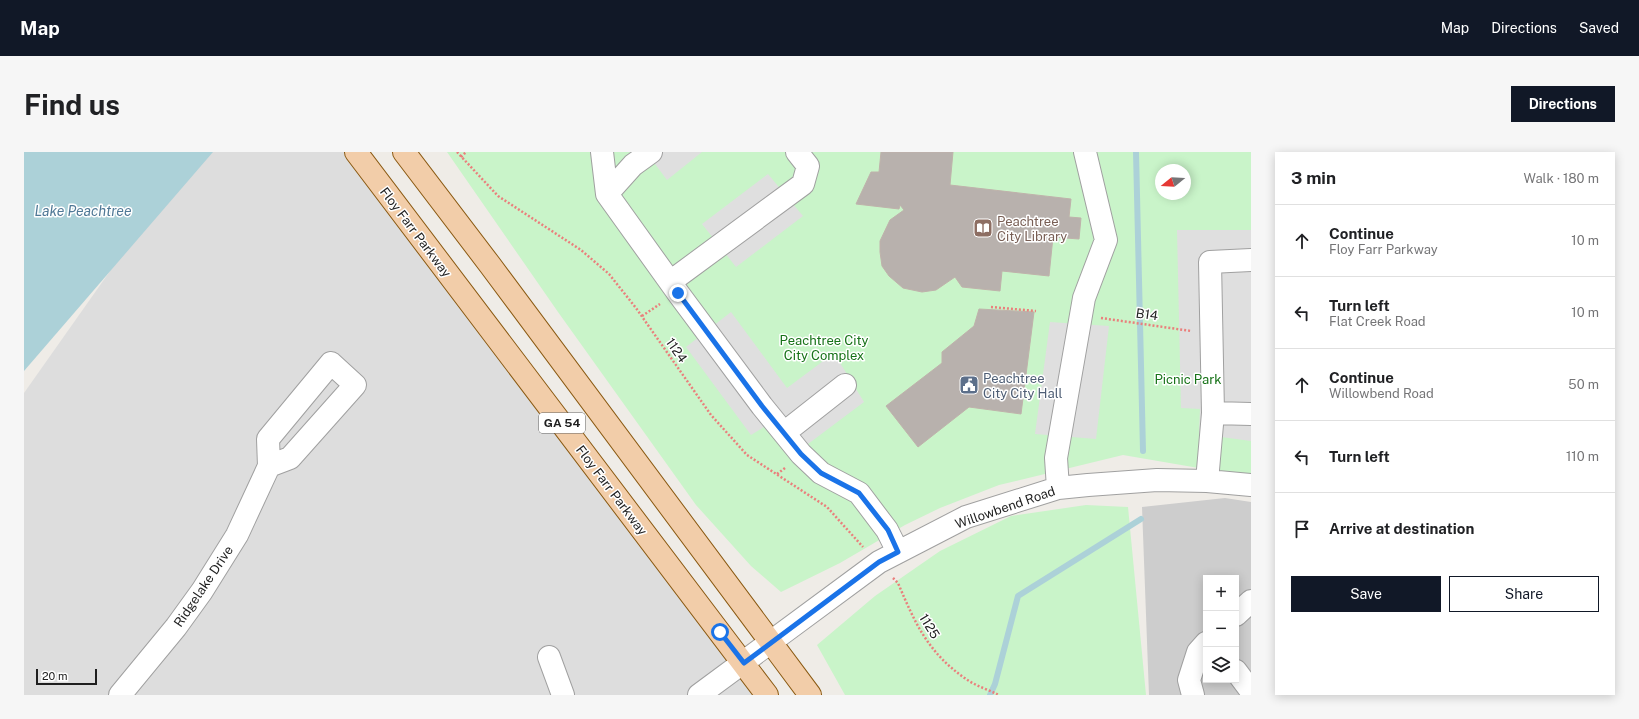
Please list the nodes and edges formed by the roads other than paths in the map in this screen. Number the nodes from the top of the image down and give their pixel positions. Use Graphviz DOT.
graph roads {
  1 [pos="356,152"];
  2 [pos="404,152"];
  3 [pos="602,152"];
  4 [pos="651,152"];
  5 [pos="797,152"];
  6 [pos="1085,152"];
  7 [pos="607,194"];
  8 [pos="1251,260"];
  9 [pos="670,282"];
  10 [pos="845,385"];
  11 [pos="1213,413"];
  12 [pos="1251,414"];
  13 [pos="784,433"];
  14 [pos="269,466"];
  15 [pos="1207,481"];
  16 [pos="1251,485"];
  17 [pos="1058,488"];
  18 [pos="898,552"];
  19 [pos="1251,601"];
  20 [pos="1239,612"];
  21 [pos="771,642"];
  22 [pos="1203,647"];
  23 [pos="549,657"];
  24 [pos="744,663"];
  25 [pos="1239,675"];
  26 [pos="1251,691"];
  27 [pos="120,695"];
  28 [pos="563,695"];
  29 [pos="699,695"];
  30 [pos="767,695"];
  31 [pos="810,695"];
  32 [pos="1193,695"];
  1 -- 24 [label="main road, Floy Farr Parkway / GA 54"];
  2 -- 21 [label="main road, GA 54"];
  3 -- 7 [label="street"];
  4 -- 7 [label="street"];
  5 -- 9 [label="street"];
  6 -- 17 [label="street"];
  7 -- 9 [label="street"];
  8 -- 11 [label="street"];
  9 -- 13 [label="street"];
  10 -- 13 [label="street"];
  11 -- 12 [label="street"];
  11 -- 15 [label="street"];
  13 -- 18 [label="street"];
  14 -- 14 [label="street, Ridgelake Drive"];
  14 -- 27 [label="street, Ridgelake Drive"];
  15 -- 16 [label="street, Willowbend Road"];
  15 -- 17 [label="street, Willowbend Road"];
  17 -- 18 [label="street, Willowbend Road"];
  18 -- 21 [label="street, Willowbend Road"];
  19 -- 20 [label="street"];
  21 -- 24 [label="street, Willowbend Road"];
  21 -- 31 [label="main road, GA 54"];
  22 -- 32 [label="street"];
  23 -- 28 [label="street"];
  24 -- 29 [label="street, Willowbend Road"];
  24 -- 30 [label="main road, Floy Farr Parkway / GA 54"];
  25 -- 26 [label="street"];
}
